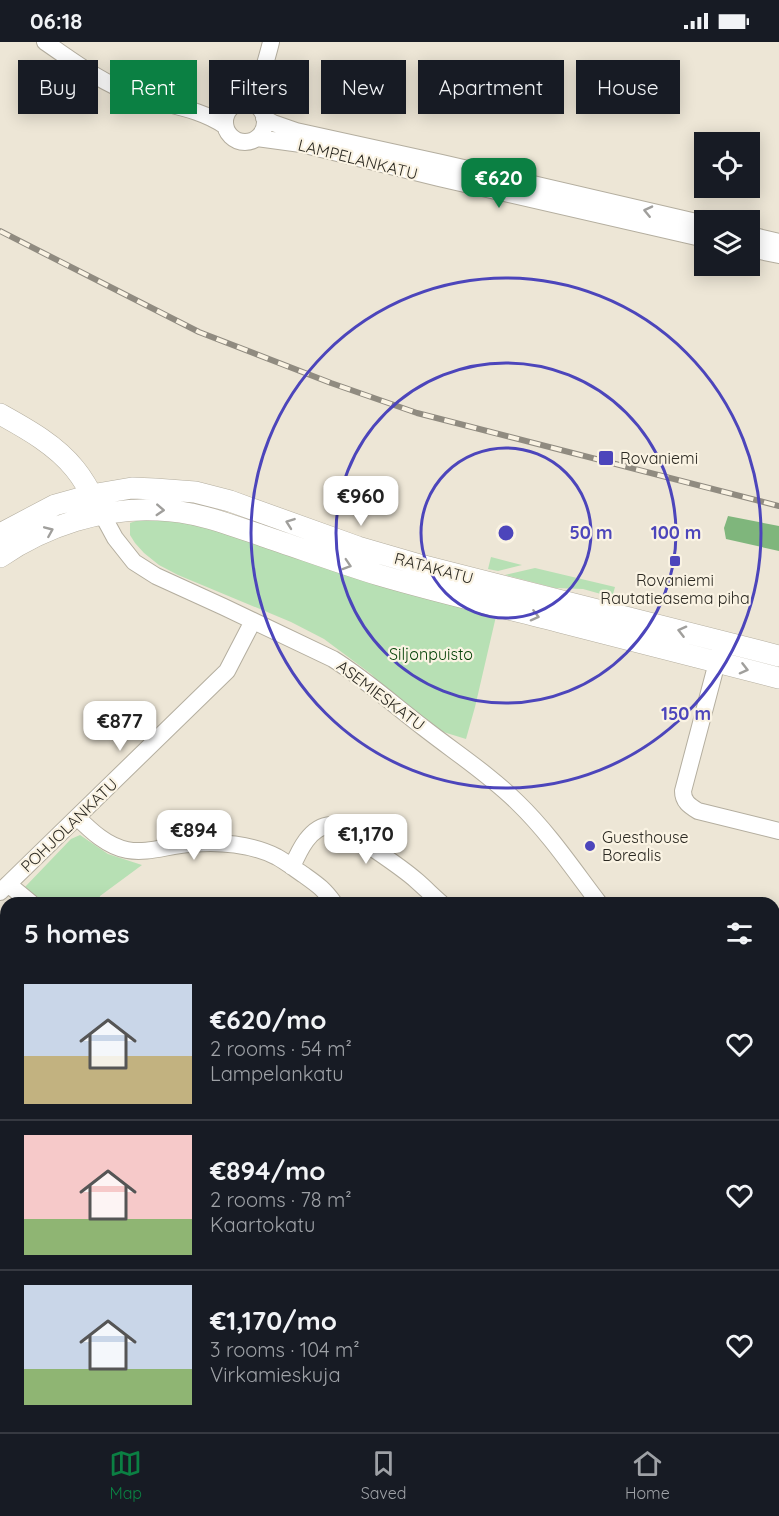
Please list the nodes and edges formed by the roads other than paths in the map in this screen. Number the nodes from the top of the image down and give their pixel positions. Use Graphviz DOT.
graph roads {
  1 [pos="45,42"];
  2 [pos="261,42"];
  3 [pos="271,42"];
  4 [pos="257,60"];
  5 [pos="266,60"];
  6 [pos="110,84"];
  7 [pos="197,113"];
  8 [pos="227,114"];
  9 [pos="263,114"];
  10 [pos="225,126"];
  11 [pos="257,138"];
  12 [pos="694,221"];
  13 [pos="694,236"];
  14 [pos="760,237"];
  15 [pos="779,242"];
  16 [pos="760,251"];
  17 [pos="779,255"];
  18 [pos="0,414"];
  19 [pos="91,495"];
  20 [pos="102,514"];
  21 [pos="0,534"];
  22 [pos="0,557"];
  23 [pos="253,621"];
  24 [pos="720,652"];
  25 [pos="779,656"];
  26 [pos="779,678"];
  27 [pos="77,817"];
  28 [pos="779,831"];
  29 [pos="292,867"];
  30 [pos="4,888"];
  31 [pos="20,897"];
  32 [pos="329,897"];
  33 [pos="434,897"];
  34 [pos="595,897"];
  1 -- 6 [label="street"];
  2 -- 4 [label="street"];
  3 -- 5 [label="street"];
  7 -- 10 [label="street"];
  8 -- 10 [label="street"];
  9 -- 11 [label="street"];
  12 -- 9 [label="street, LAMPELANKATU, one-way"];
  10 -- 11 [label="street"];
  11 -- 13 [label="street, LAMPELANKATU"];
  14 -- 15 [label="street"];
  16 -- 17 [label="street"];
  18 -- 19 [label="main road"];
  19 -- 20 [label="main road"];
  19 -- 21 [label="main road, RATAKATU"];
  24 -- 19 [label="main road, RATAKATU, one-way"];
  22 -- 20 [label="main road, RATAKATU, one-way"];
  20 -- 23 [label="street, ASEMIESKATU"];
  20 -- 24 [label="main road, RATAKATU, one-way"];
  23 -- 27 [label="street, POHJOLANKATU"];
  23 -- 34 [label="street, ASEMIESKATU"];
  24 -- 25 [label="main road, RATAKATU"];
  24 -- 26 [label="main road, RATAKATU, one-way"];
  24 -- 28 [label="street"];
  27 -- 29 [label="street"];
  27 -- 30 [label="street, POHJOLANKATU"];
  29 -- 32 [label="street"];
  29 -- 33 [label="street"];
  30 -- 31 [label="street"];
}
